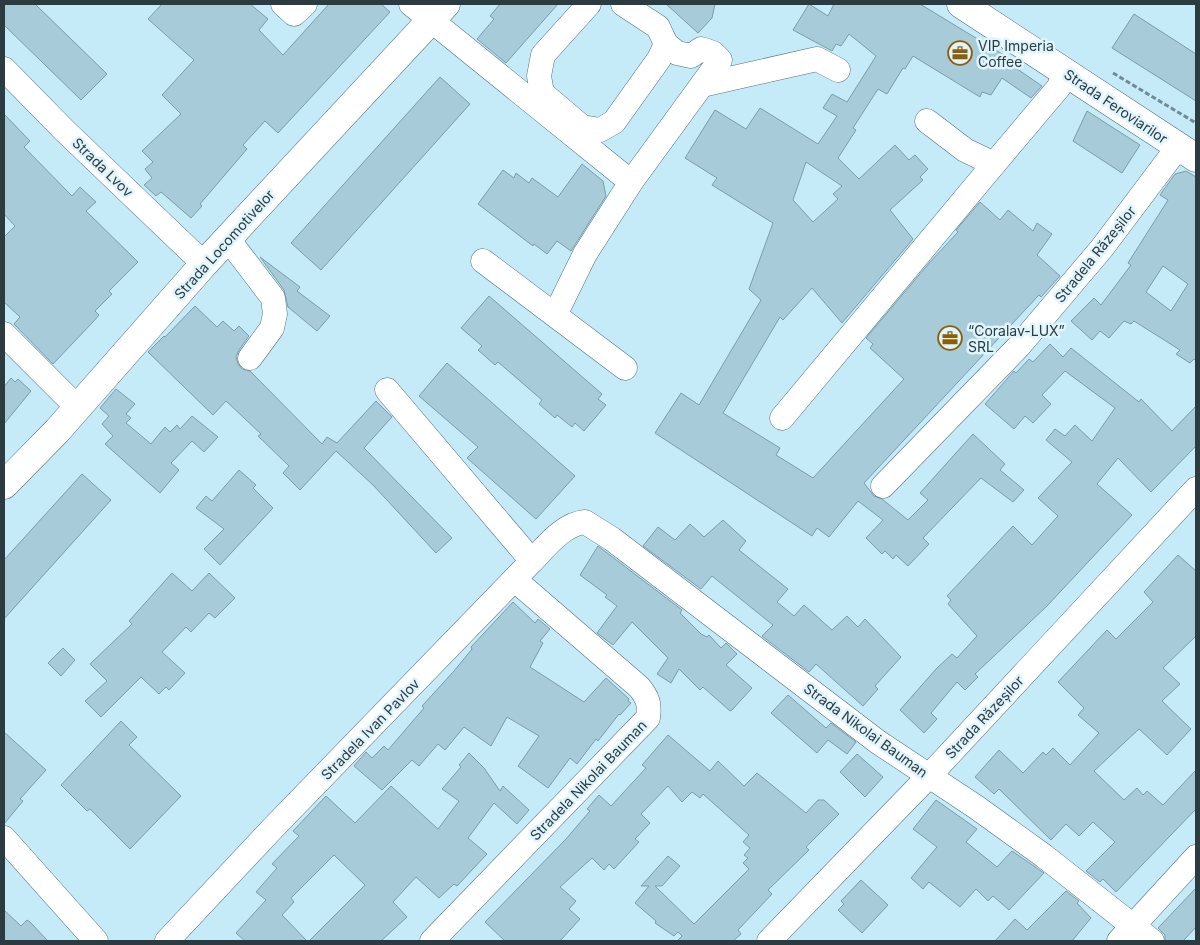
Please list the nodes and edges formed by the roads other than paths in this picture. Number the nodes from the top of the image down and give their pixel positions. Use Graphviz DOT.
graph roads {
  1 [pos="283,4"];
  2 [pos="305,4"];
  3 [pos="589,4"];
  4 [pos="623,4"];
  5 [pos="961,4"];
  6 [pos="429,9"];
  7 [pos="666,44"];
  8 [pos="4,69"];
  9 [pos="838,70"];
  10 [pos="1064,72"];
  11 [pos="702,85"];
  12 [pos="927,121"];
  13 [pos="1187,153"];
  14 [pos="994,164"];
  15 [pos="631,182"];
  16 [pos="228,239"];
  17 [pos="483,261"];
  18 [pos="204,264"];
  19 [pos="555,315"];
  20 [pos="4,334"];
  21 [pos="250,358"];
  22 [pos="625,368"];
  23 [pos="387,390"];
  24 [pos="77,407"];
  25 [pos="782,418"];
  26 [pos="4,485"];
  27 [pos="883,486"];
  28 [pos="1196,489"];
  29 [pos="579,523"];
  30 [pos="532,561"];
  31 [pos="515,580"];
  32 [pos="928,776"];
  33 [pos="4,838"];
  34 [pos="1196,857"];
  35 [pos="1126,934"];
  36 [pos="96,941"];
  37 [pos="167,941"];
  38 [pos="432,941"];
  39 [pos="769,941"];
  40 [pos="1152,941"];
  1 -- 2 [label="street"];
  3 -- 7 [label="street"];
  4 -- 7 [label="street"];
  5 -- 10 [label="main road, Strada Feroviarilor"];
  6 -- 15 [label="street"];
  6 -- 16 [label="main road, Strada Locomotivelor"];
  7 -- 11 [label="street"];
  8 -- 18 [label="street, Strada Lvov"];
  9 -- 11 [label="street"];
  10 -- 13 [label="main road, Strada Feroviarilor"];
  10 -- 14 [label="street"];
  11 -- 15 [label="street"];
  12 -- 14 [label="street"];
  13 -- 27 [label="street, Stradela Răzeșilor"];
  14 -- 25 [label="street"];
  15 -- 19 [label="street"];
  16 -- 18 [label="main road, Strada Locomotivelor"];
  16 -- 21 [label="street"];
  17 -- 19 [label="street"];
  18 -- 24 [label="main road, Strada Locomotivelor"];
  19 -- 22 [label="street"];
  20 -- 24 [label="street"];
  23 -- 30 [label="street"];
  24 -- 26 [label="main road, Strada Locomotivelor"];
  28 -- 32 [label="street, Strada Răzeșilor"];
  29 -- 30 [label="street, Stradela Ivan Pavlov"];
  29 -- 32 [label="street, Strada Nikolai Bauman"];
  30 -- 31 [label="street, Stradela Ivan Pavlov"];
  31 -- 37 [label="street, Stradela Ivan Pavlov"];
  31 -- 38 [label="street, Stradela Nikolai Bauman"];
  32 -- 35 [label="street, Strada Nikolai Bauman"];
  32 -- 39 [label="street, Strada Răzeșilor"];
  33 -- 36 [label="street"];
  34 -- 35 [label="street"];
  35 -- 40 [label="street, Strada Nikolai Bauman"];
}
